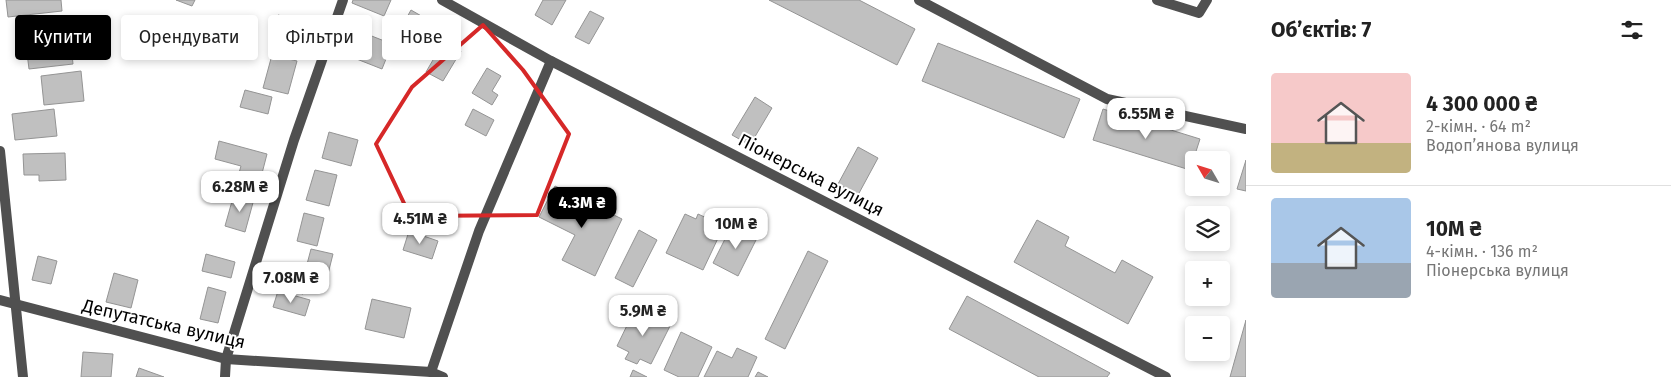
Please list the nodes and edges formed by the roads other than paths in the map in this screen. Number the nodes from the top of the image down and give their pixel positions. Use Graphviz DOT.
graph roads {
  1 [pos="343,0"];
  2 [pos="442,0"];
  3 [pos="919,0"];
  4 [pos="1157,0"];
  5 [pos="1207,0"];
  6 [pos="551,61"];
  7 [pos="1246,129"];
  8 [pos="0,152"];
  9 [pos="0,300"];
  10 [pos="15,304"];
  11 [pos="226,359"];
  12 [pos="431,372"];
  13 [pos="22,377"];
  14 [pos="225,377"];
  15 [pos="443,377"];
  16 [pos="1166,377"];
  1 -- 11 [label="street"];
  2 -- 6 [label="street, Піонерська вулиця"];
  3 -- 7 [label="street"];
  4 -- 5 [label="street"];
  6 -- 12 [label="street"];
  6 -- 16 [label="street, Піонерська вулиця"];
  8 -- 10 [label="street"];
  9 -- 10 [label="street, Депутатська вулиця"];
  10 -- 11 [label="street, Депутатська вулиця"];
  10 -- 13 [label="street"];
  11 -- 12 [label="street, Депутатська вулиця"];
  11 -- 14 [label="street"];
  12 -- 15 [label="street, Депутатська вулиця"];
}
